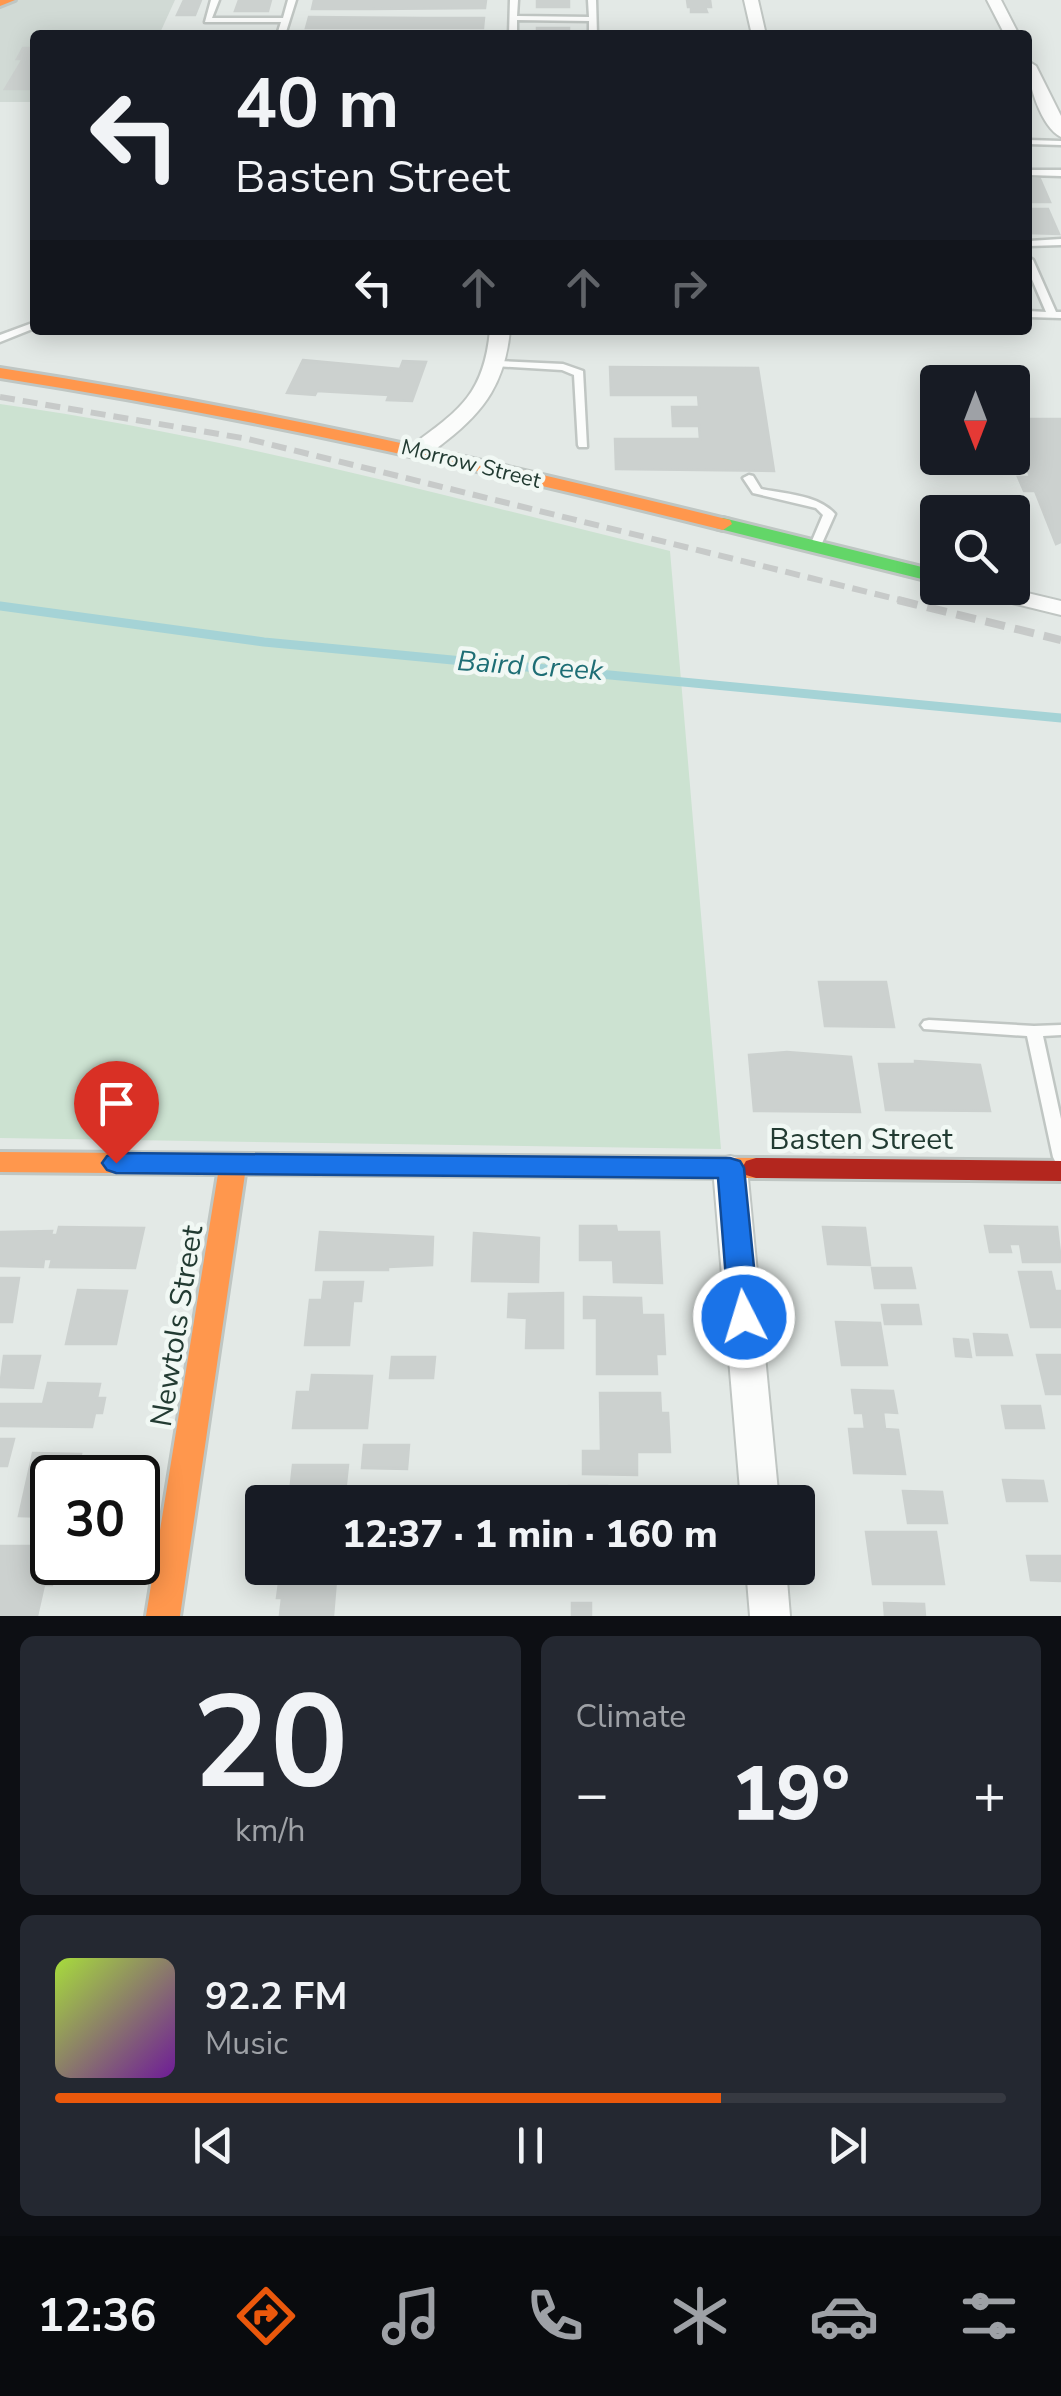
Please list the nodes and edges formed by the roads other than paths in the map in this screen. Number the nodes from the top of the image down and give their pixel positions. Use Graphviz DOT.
graph roads {
  1 [pos="9,0"];
  2 [pos="216,0"];
  3 [pos="292,0"];
  4 [pos="514,0"];
  5 [pos="592,0"];
  6 [pos="751,0"];
  7 [pos="994,0"];
  8 [pos="0,2"];
  9 [pos="514,18"];
  10 [pos="593,18"];
  11 [pos="286,20"];
  12 [pos="283,30"];
  13 [pos="513,30"];
  14 [pos="593,30"];
  15 [pos="758,30"];
  16 [pos="1009,30"];
  17 [pos="1034,92"];
  18 [pos="1061,92"];
  19 [pos="1055,110"];
  20 [pos="1061,132"];
  21 [pos="1032,142"];
  22 [pos="1061,143"];
  23 [pos="1032,173"];
  24 [pos="1061,173"];
  25 [pos="1061,242"];
  26 [pos="1032,244"];
  27 [pos="1032,267"];
  28 [pos="1057,314"];
  29 [pos="30,327"];
  30 [pos="500,335"];
  31 [pos="0,339"];
  32 [pos="498,364"];
  33 [pos="0,373"];
  34 [pos="582,445"];
  35 [pos="419,451"];
  36 [pos="749,478"];
  37 [pos="815,548"];
  38 [pos="920,574"];
  39 [pos="1030,600"];
  40 [pos="1061,608"];
  41 [pos="930,1025"];
  42 [pos="1034,1030"];
  43 [pos="1061,1030"];
  44 [pos="1061,1157"];
  45 [pos="0,1162"];
  46 [pos="232,1164"];
  47 [pos="730,1168"];
  48 [pos="1061,1171"];
  49 [pos="758,1485"];
  50 [pos="767,1585"];
  51 [pos="162,1616"];
  52 [pos="770,1616"];
  1 -- 8 [label="street"];
  2 -- 11 [label="lane"];
  3 -- 11 [label="lane"];
  4 -- 9 [label="lane"];
  5 -- 10 [label="lane"];
  6 -- 15 [label="street"];
  7 -- 16 [label="street"];
  9 -- 10 [label="lane"];
  9 -- 13 [label="lane"];
  10 -- 14 [label="lane"];
  11 -- 12 [label="lane"];
  17 -- 18 [label="street"];
  17 -- 19 [label="street"];
  19 -- 20 [label="street"];
  21 -- 22 [label="lane"];
  23 -- 24 [label="lane"];
  25 -- 26 [label="lane"];
  27 -- 28 [label="lane"];
  29 -- 31 [label="lane"];
  30 -- 32 [label="street"];
  32 -- 34 [label="lane"];
  32 -- 35 [label="street"];
  33 -- 35 [label="street, Morrow Street"];
  35 -- 37 [label="street, Morrow Street"];
  36 -- 37 [label="lane"];
  37 -- 38 [label="street, Morrow Street"];
  39 -- 40 [label="street"];
  41 -- 42 [label="lane"];
  42 -- 43 [label="lane"];
  42 -- 44 [label="lane"];
  45 -- 46 [label="street, Basten Street"];
  46 -- 47 [label="street, Basten Street"];
  46 -- 51 [label="street, Newtols Street"];
  47 -- 48 [label="street, Basten Street"];
  47 -- 49 [label="street"];
  50 -- 52 [label="street"];
}
